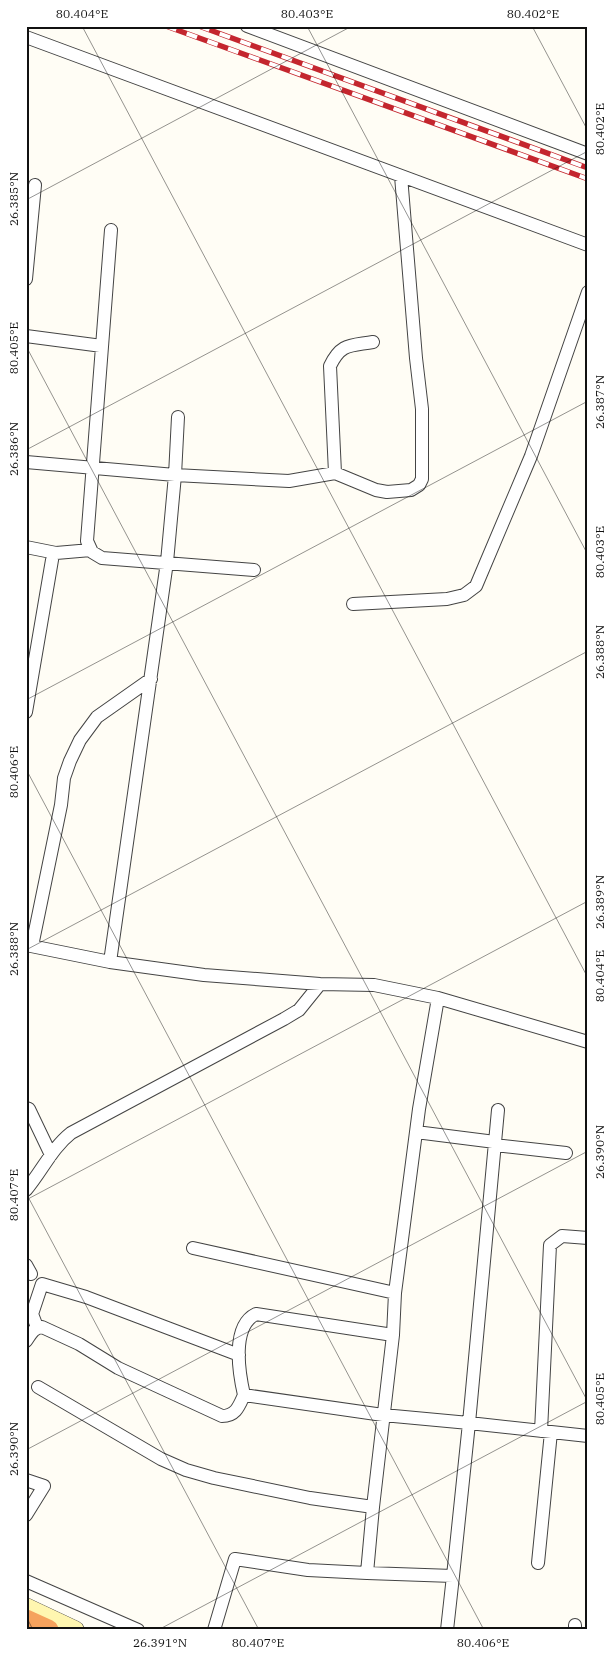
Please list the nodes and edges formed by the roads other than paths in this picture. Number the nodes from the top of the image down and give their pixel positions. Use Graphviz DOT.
graph roads {
  1 [pos="247,26"];
  2 [pos="26,37"];
  3 [pos="588,154"];
  4 [pos="401,176"];
  5 [pos="35,186"];
  6 [pos="111,230"];
  7 [pos="588,245"];
  8 [pos="26,279"];
  9 [pos="588,292"];
  10 [pos="26,336"];
  11 [pos="373,342"];
  12 [pos="102,346"];
  13 [pos="178,417"];
  14 [pos="26,462"];
  15 [pos="92,468"];
  16 [pos="335,473"];
  17 [pos="175,475"];
  18 [pos="26,547"];
  19 [pos="91,550"];
  20 [pos="52,560"];
  21 [pos="167,562"];
  22 [pos="254,570"];
  23 [pos="353,604"];
  24 [pos="150,679"];
  25 [pos="26,712"];
  26 [pos="29,946"];
  27 [pos="110,962"];
  28 [pos="320,984"];
  29 [pos="438,998"];
  30 [pos="588,1042"];
  31 [pos="26,1108"];
  32 [pos="498,1110"];
  33 [pos="416,1132"];
  34 [pos="495,1144"];
  35 [pos="566,1153"];
  36 [pos="51,1154"];
  37 [pos="26,1190"];
  38 [pos="588,1238"];
  39 [pos="193,1248"];
  40 [pos="395,1293"];
  41 [pos="37,1327"];
  42 [pos="393,1335"];
  43 [pos="26,1341"];
  44 [pos="239,1354"];
  45 [pos="38,1387"];
  46 [pos="244,1395"];
  47 [pos="383,1415"];
  48 [pos="469,1423"];
  49 [pos="546,1432"];
  50 [pos="588,1436"];
  51 [pos="26,1480"];
  52 [pos="373,1507"];
  53 [pos="26,1515"];
  54 [pos="538,1564"];
  55 [pos="367,1573"];
  56 [pos="453,1576"];
  57 [pos="26,1582"];
  58 [pos="26,1607"];
  59 [pos="26,1620"];
  60 [pos="48,1630"];
  61 [pos="76,1630"];
  62 [pos="138,1630"];
  63 [pos="214,1630"];
  64 [pos="447,1630"];
  1 -- 3 [label="street"];
  2 -- 4 [label="street"];
  4 -- 7 [label="street"];
  4 -- 16 [label="street"];
  5 -- 8 [label="street"];
  6 -- 12 [label="street"];
  9 -- 23 [label="street"];
  10 -- 12 [label="street"];
  11 -- 16 [label="street"];
  12 -- 15 [label="street"];
  13 -- 17 [label="street"];
  14 -- 15 [label="street"];
  15 -- 17 [label="street"];
  15 -- 19 [label="street"];
  16 -- 17 [label="street"];
  17 -- 21 [label="street"];
  18 -- 19 [label="street"];
  19 -- 21 [label="street"];
  20 -- 25 [label="street"];
  21 -- 22 [label="street"];
  21 -- 24 [label="street"];
  24 -- 26 [label="street"];
  24 -- 27 [label="street"];
  26 -- 27 [label="street"];
  27 -- 28 [label="street"];
  28 -- 29 [label="street"];
  28 -- 36 [label="street"];
  29 -- 30 [label="street"];
  29 -- 33 [label="street"];
  31 -- 36 [label="street"];
  32 -- 34 [label="street"];
  33 -- 34 [label="street"];
  33 -- 40 [label="street"];
  34 -- 35 [label="street"];
  34 -- 48 [label="street"];
  36 -- 37 [label="street"];
  38 -- 49 [label="street"];
  39 -- 40 [label="street"];
  40 -- 42 [label="street"];
  41 -- 43 [label="street"];
  41 -- 44 [label="street"];
  41 -- 46 [label="street"];
  42 -- 44 [label="street"];
  42 -- 47 [label="street"];
  44 -- 46 [label="street"];
  45 -- 52 [label="street"];
  46 -- 47 [label="street"];
  47 -- 48 [label="street"];
  47 -- 52 [label="street"];
  48 -- 49 [label="street"];
  48 -- 56 [label="street"];
  49 -- 50 [label="street"];
  49 -- 54 [label="street"];
  51 -- 53 [label="street"];
  52 -- 55 [label="street"];
  55 -- 56 [label="street"];
  55 -- 63 [label="street"];
  56 -- 64 [label="street"];
  57 -- 62 [label="street"];
  58 -- 61 [label="main road"];
  59 -- 60 [label="highway"];
}
